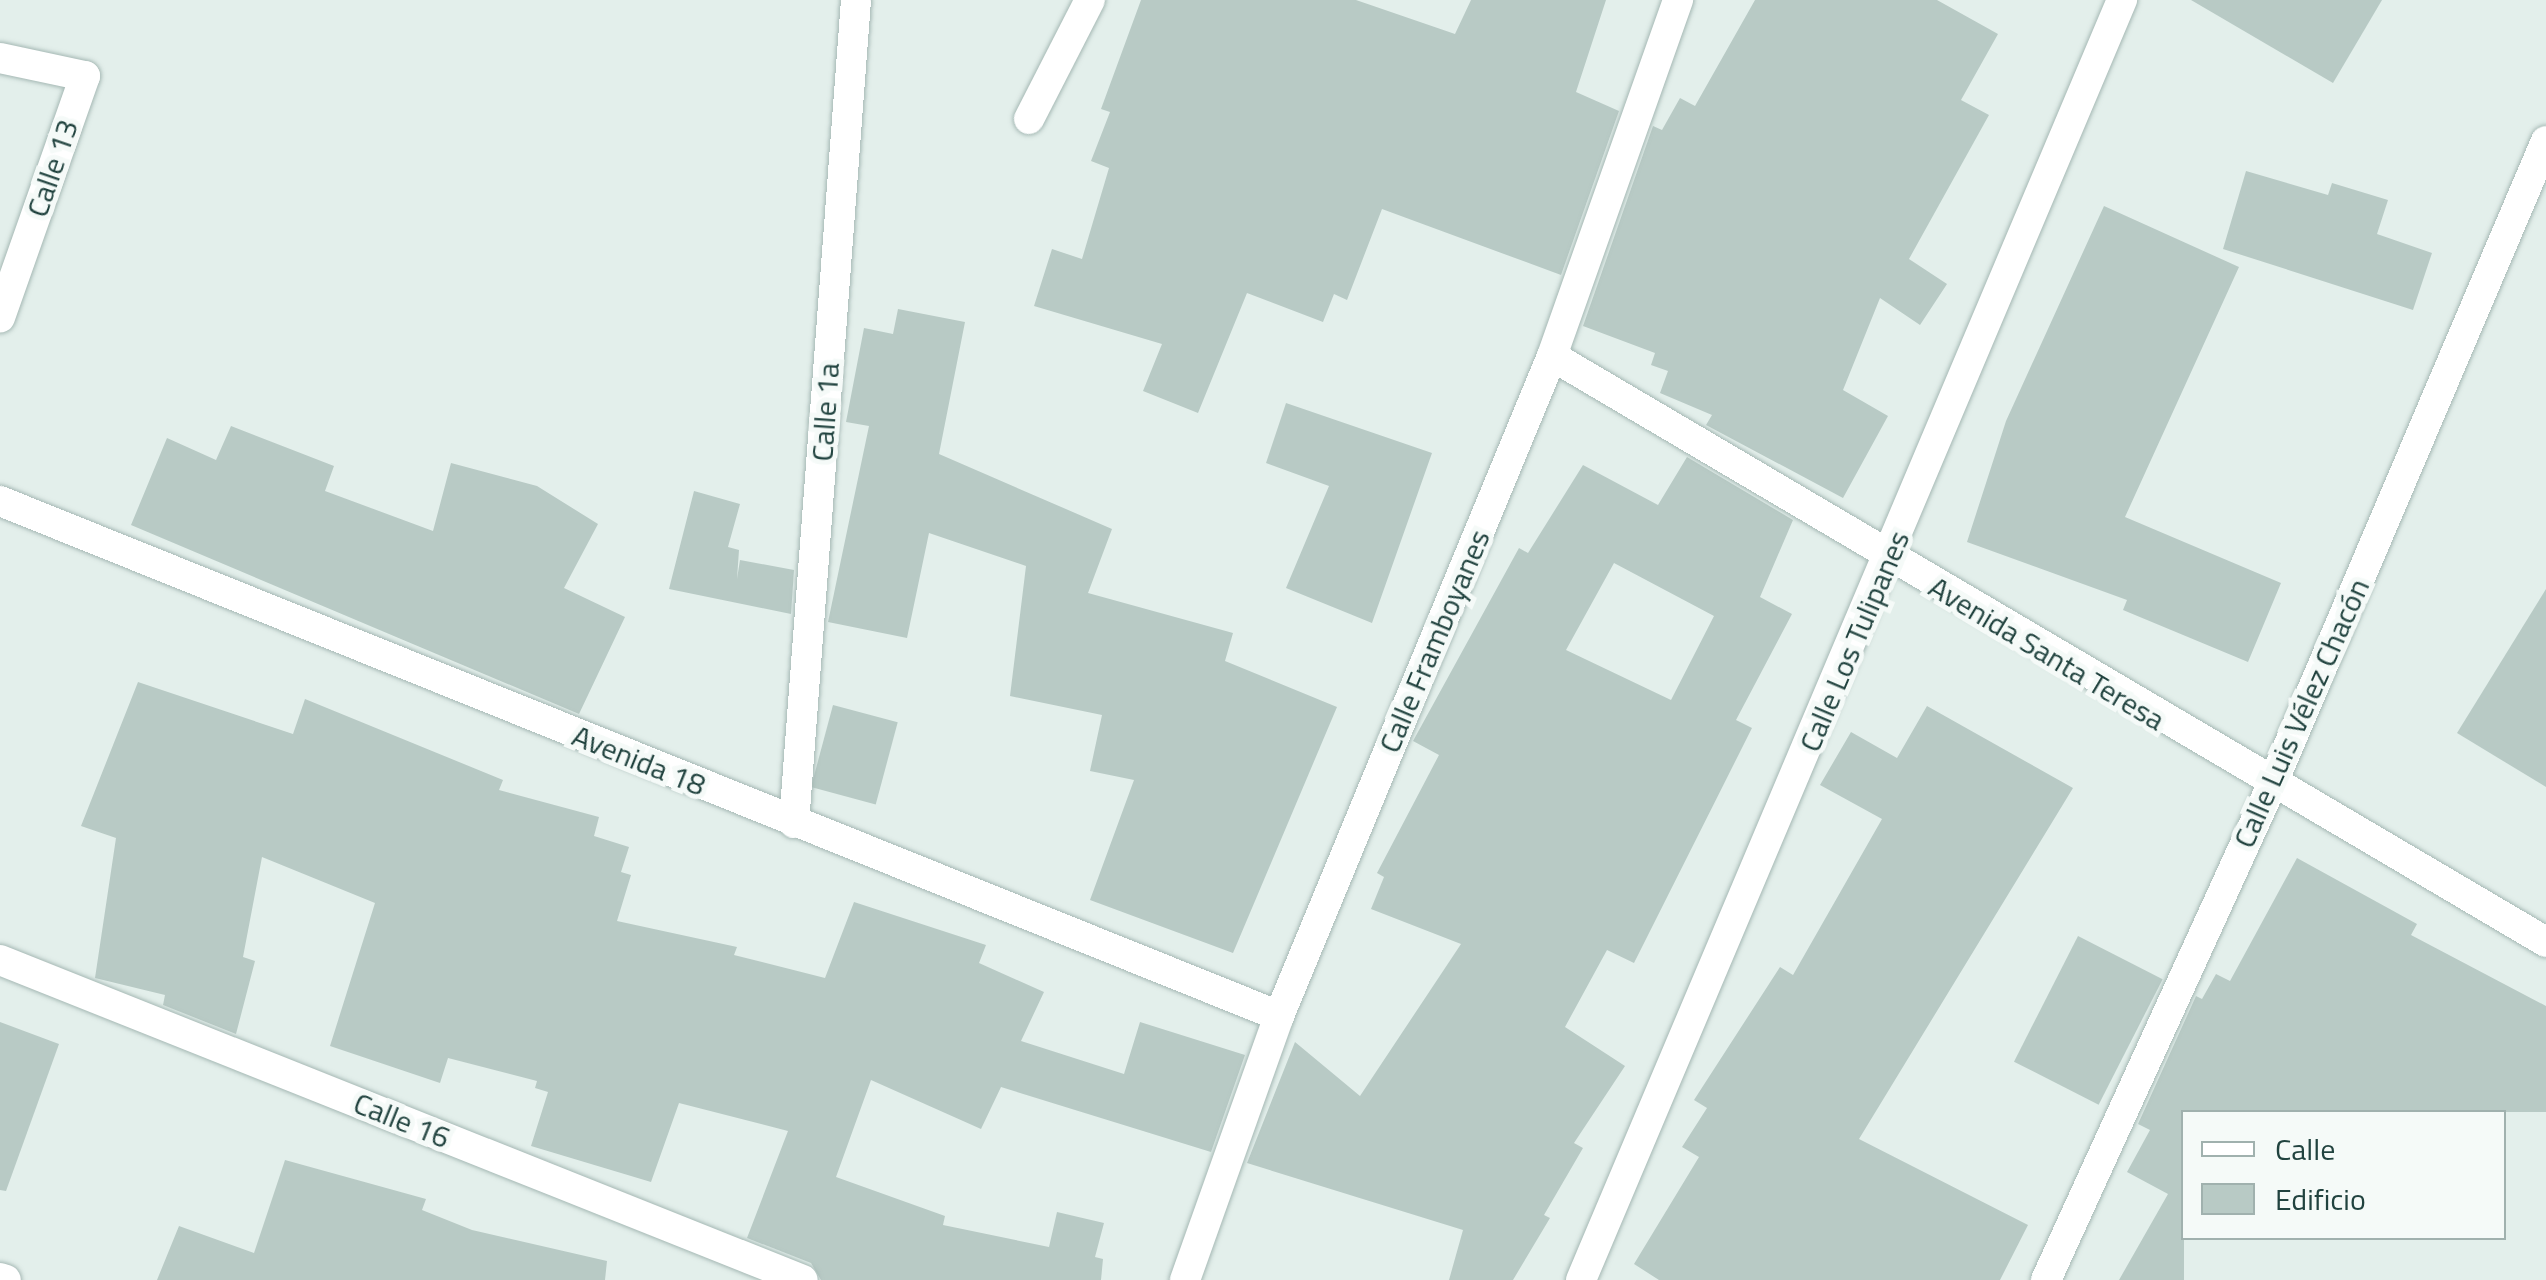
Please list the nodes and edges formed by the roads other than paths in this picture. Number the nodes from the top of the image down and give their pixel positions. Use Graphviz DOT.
graph roads {
  1 [pos="856,0"];
  2 [pos="1090,0"];
  3 [pos="1678,0"];
  4 [pos="2122,0"];
  5 [pos="0,58"];
  6 [pos="1028,119"];
  7 [pos="2546,141"];
  8 [pos="0,316"];
  9 [pos="1552,356"];
  10 [pos="0,502"];
  11 [pos="1889,558"];
  12 [pos="2271,787"];
  13 [pos="794,823"];
  14 [pos="2546,942"];
  15 [pos="0,960"];
  16 [pos="1278,1016"];
  17 [pos="803,1280"];
  18 [pos="1185,1280"];
  19 [pos="1581,1280"];
  20 [pos="2046,1280"];
  1 -- 13 [label="street, Calle 1a"];
  2 -- 6 [label="street"];
  3 -- 9 [label="street, Calle Framboyanes"];
  4 -- 11 [label="street, Calle Los Tulipanes"];
  5 -- 8 [label="street, Calle 13"];
  7 -- 12 [label="street, Calle Luis Vélez Chacón"];
  9 -- 11 [label="street, Avenida Santa Teresa"];
  9 -- 16 [label="street, Calle Framboyanes"];
  10 -- 13 [label="street, Avenida 18"];
  11 -- 12 [label="street, Avenida Santa Teresa"];
  11 -- 19 [label="street, Calle Los Tulipanes"];
  12 -- 14 [label="street, Avenida Santa Teresa"];
  12 -- 20 [label="street, Calle Luis Vélez Chacón"];
  13 -- 16 [label="street, Avenida 18"];
  15 -- 17 [label="street, Calle 16"];
  16 -- 18 [label="street, Calle Framboyanes"];
}
